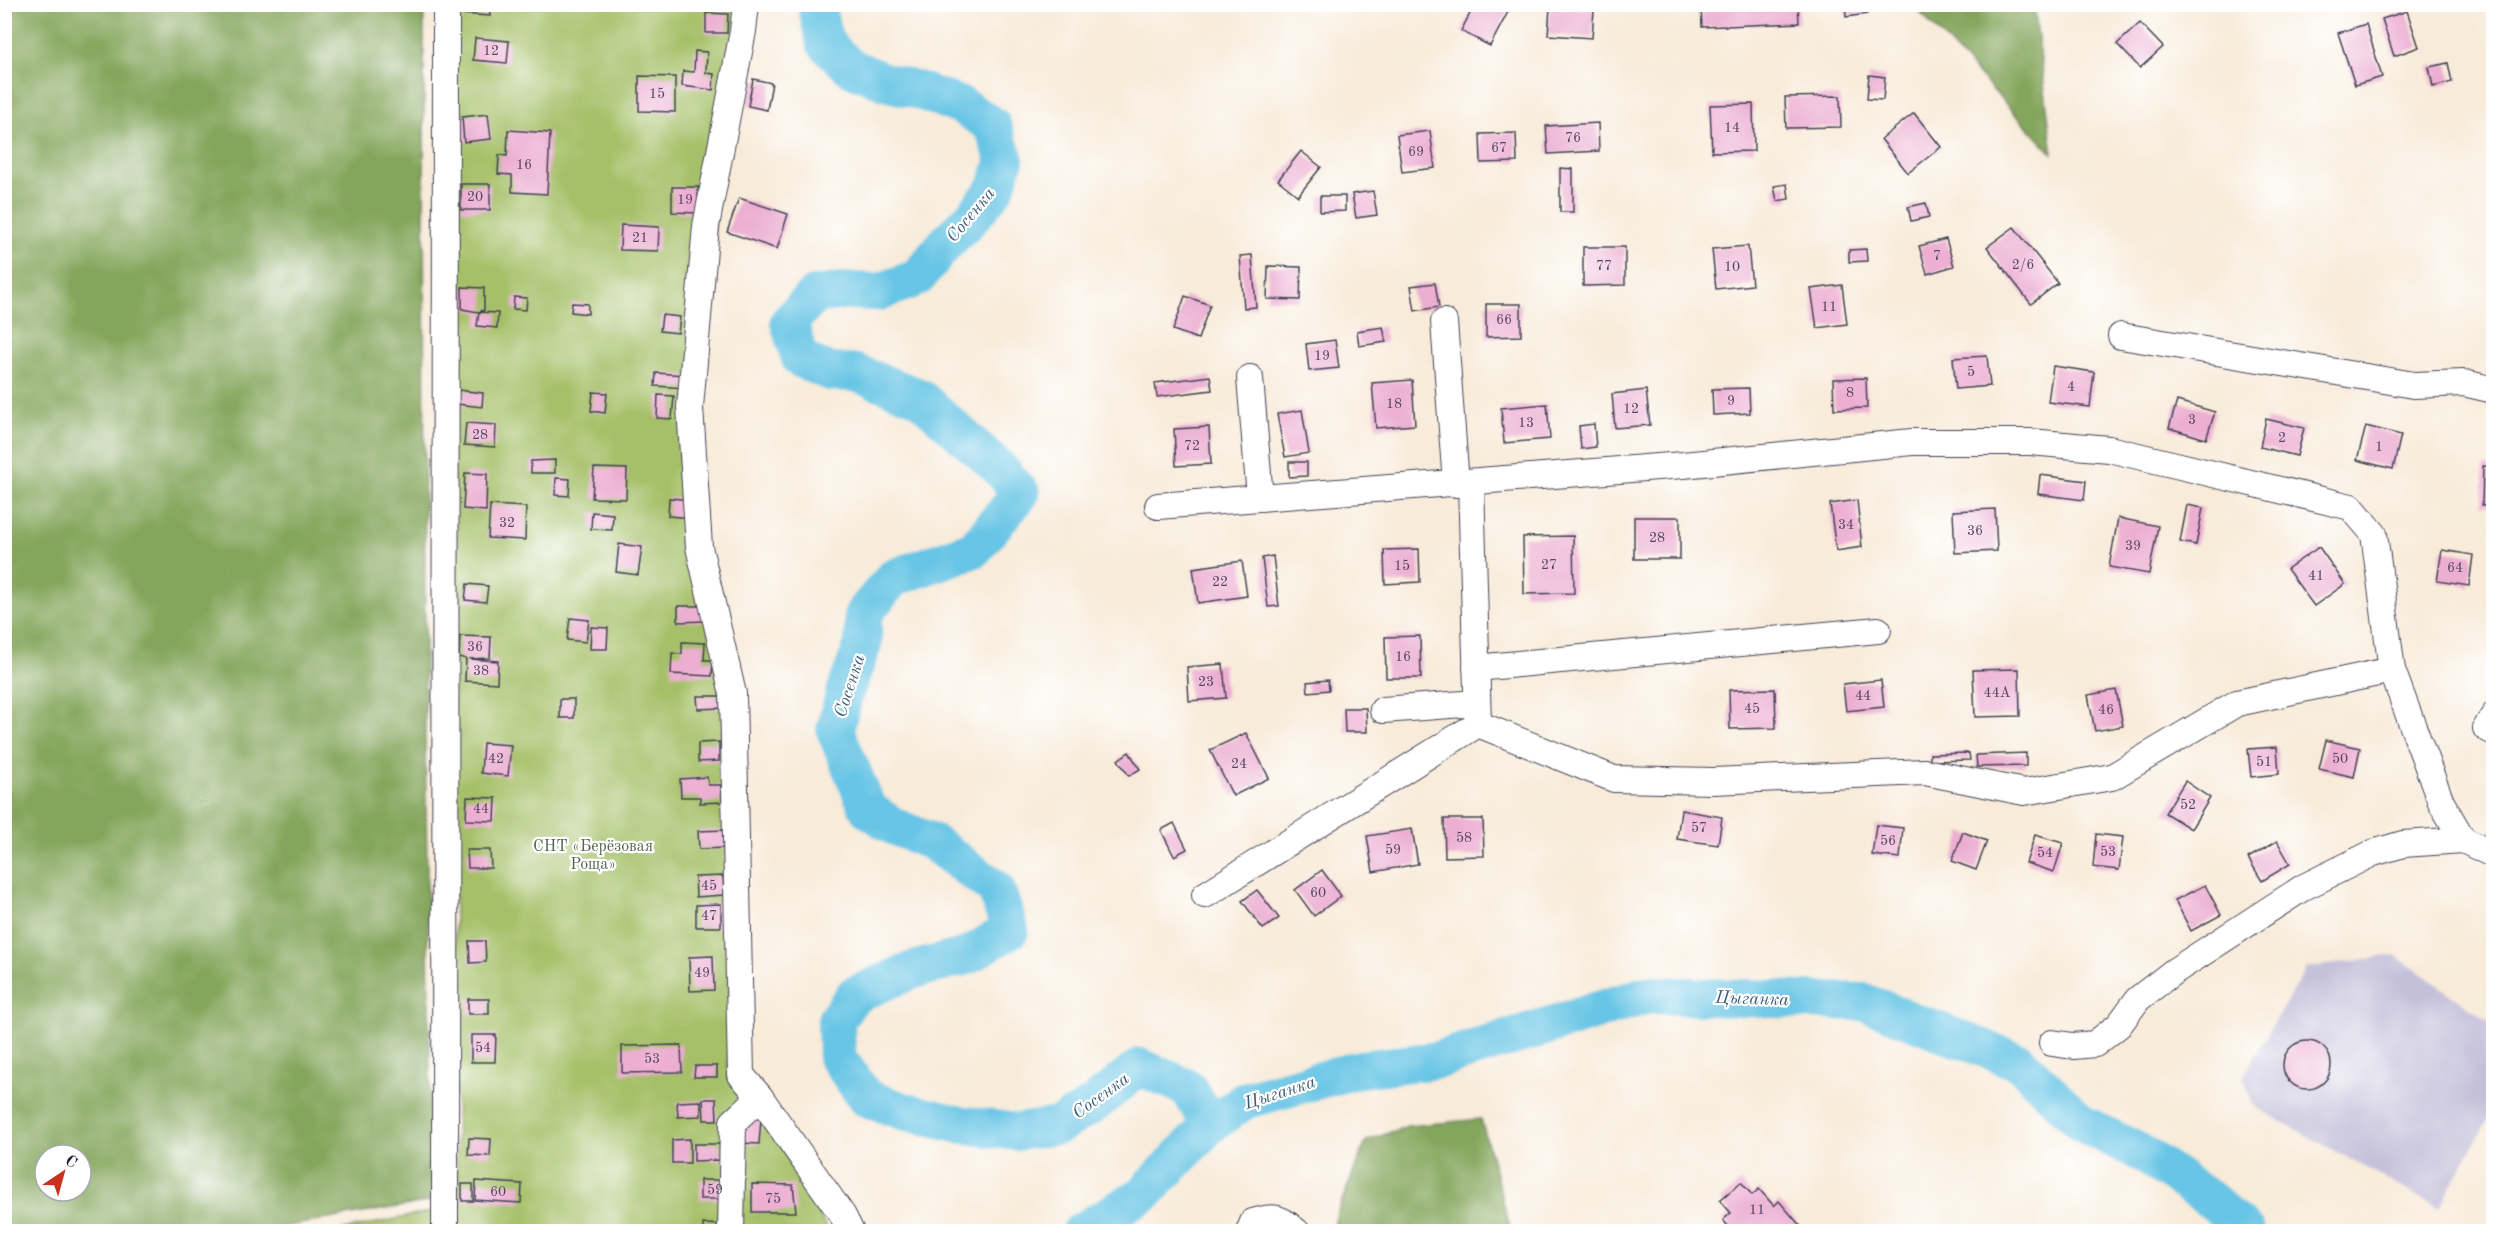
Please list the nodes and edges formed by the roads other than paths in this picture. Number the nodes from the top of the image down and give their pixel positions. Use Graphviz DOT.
graph roads {
  1 [pos="446,4"];
  2 [pos="747,4"];
  3 [pos="1444,322"];
  4 [pos="2121,336"];
  5 [pos="1250,378"];
  6 [pos="2493,390"];
  7 [pos="1464,484"];
  8 [pos="1260,498"];
  9 [pos="1158,506"];
  10 [pos="1878,630"];
  11 [pos="1476,668"];
  12 [pos="2392,670"];
  13 [pos="1383,710"];
  14 [pos="1478,713"];
  15 [pos="2493,715"];
  16 [pos="2493,732"];
  17 [pos="2463,840"];
  18 [pos="2493,855"];
  19 [pos="1205,895"];
  20 [pos="2052,1042"];
  21 [pos="760,1097"];
  22 [pos="445,1232"];
  23 [pos="731,1232"];
  24 [pos="851,1232"];
  25 [pos="1249,1232"];
  26 [pos="1298,1232"];
  1 -- 22 [label="street"];
  2 -- 21 [label="street"];
  3 -- 7 [label="street"];
  4 -- 6 [label="street"];
  5 -- 8 [label="street"];
  7 -- 8 [label="street"];
  7 -- 11 [label="street"];
  7 -- 12 [label="street"];
  8 -- 9 [label="street"];
  10 -- 11 [label="street"];
  11 -- 14 [label="street"];
  12 -- 14 [label="street"];
  12 -- 17 [label="street"];
  13 -- 14 [label="street"];
  14 -- 19 [label="street"];
  15 -- 16 [label="street"];
  17 -- 18 [label="street"];
  17 -- 20 [label="street"];
  21 -- 23 [label="street"];
  21 -- 24 [label="street"];
  25 -- 26 [label="street"];
}
